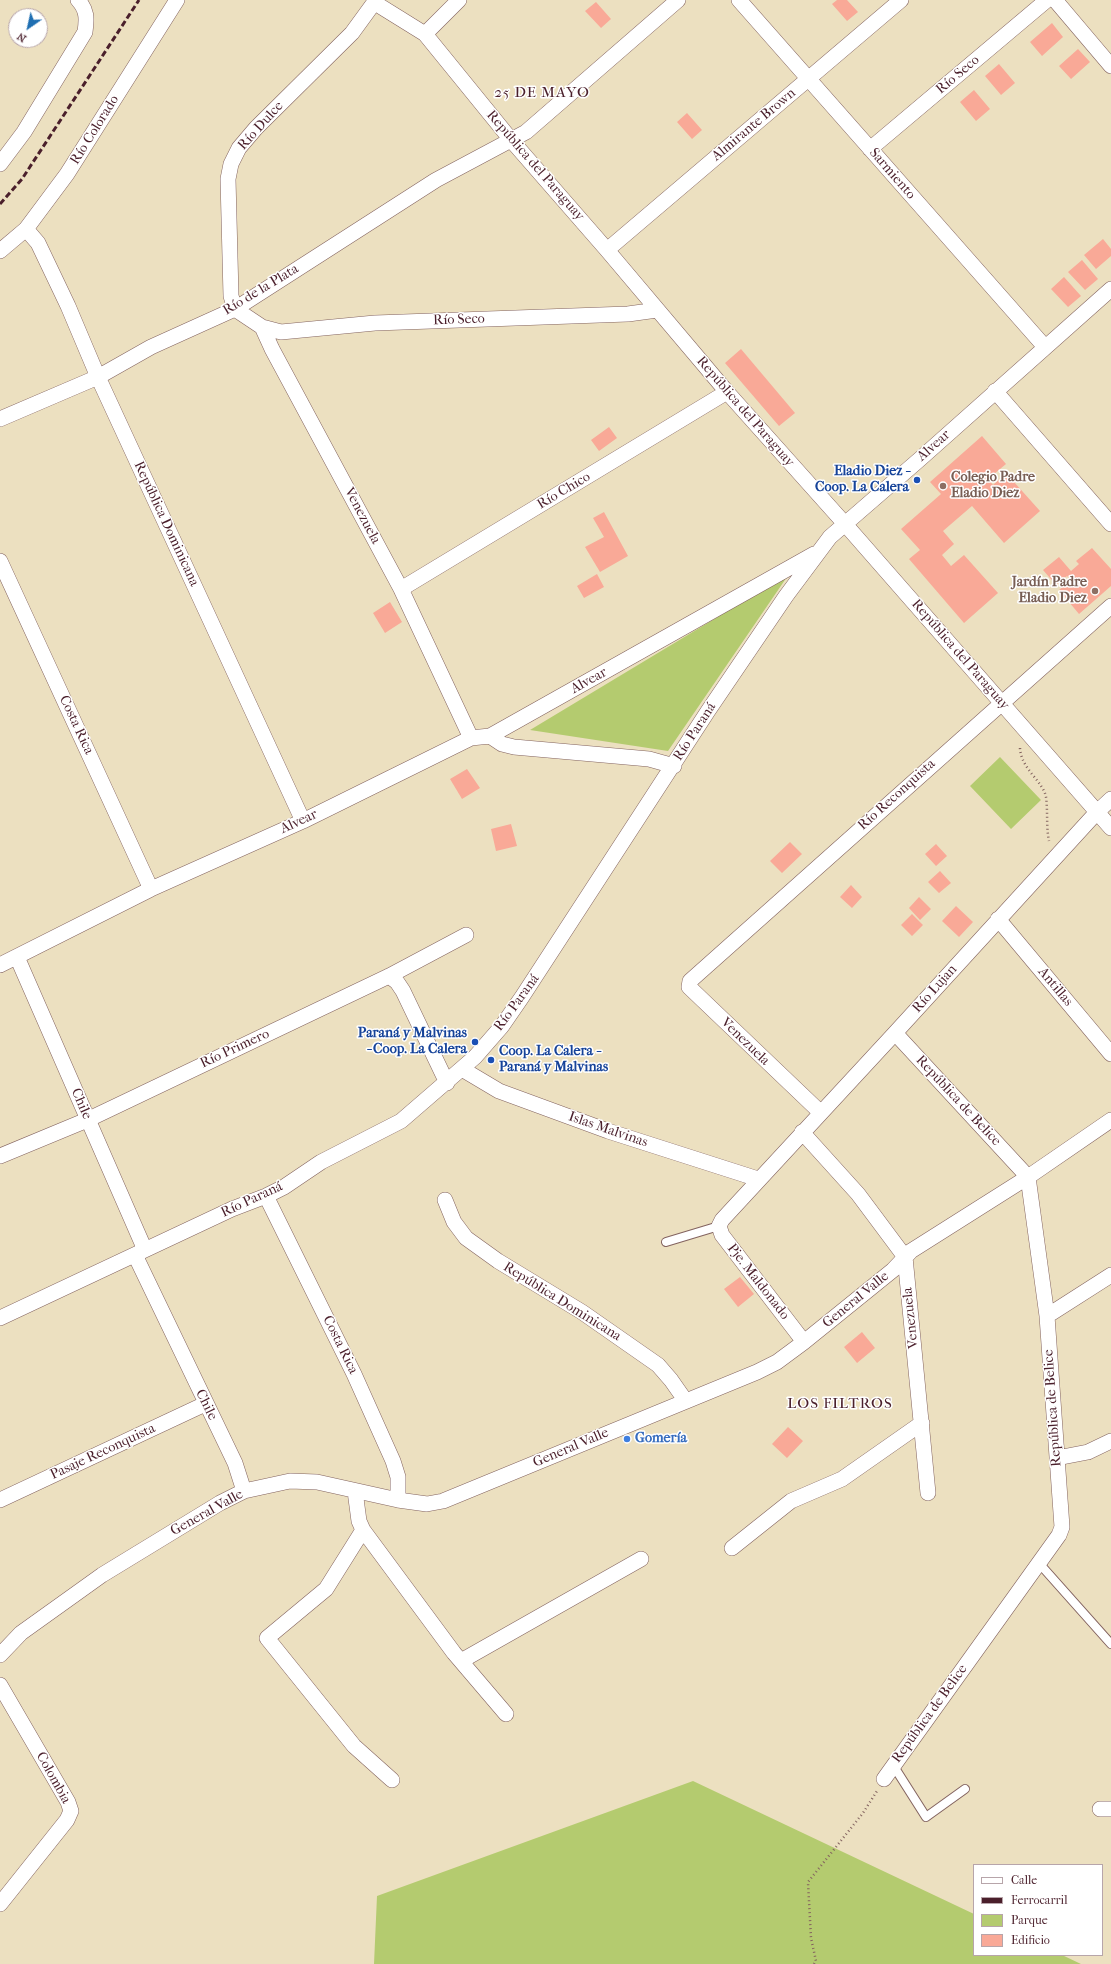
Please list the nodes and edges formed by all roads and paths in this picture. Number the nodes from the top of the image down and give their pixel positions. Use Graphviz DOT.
graph roads {
  1 [pos="78,0"];
  2 [pos="177,0"];
  3 [pos="459,0"];
  4 [pos="678,0"];
  5 [pos="739,0"];
  6 [pos="901,0"];
  7 [pos="1047,0"];
  8 [pos="1055,0"];
  9 [pos="376,2"];
  10 [pos="425,34"];
  11 [pos="1111,66"];
  12 [pos="809,79"];
  13 [pos="512,141"];
  14 [pos="870,149"];
  15 [pos="0,164"];
  16 [pos="26,229"];
  17 [pos="608,250"];
  18 [pos="0,251"];
  19 [pos="1111,290"];
  20 [pos="235,309"];
  21 [pos="657,310"];
  22 [pos="262,328"];
  23 [pos="1045,347"];
  24 [pos="98,377"];
  25 [pos="995,391"];
  26 [pos="727,392"];
  27 [pos="0,419"];
  28 [pos="845,524"];
  29 [pos="1111,524"];
  30 [pos="818,552"];
  31 [pos="0,561"];
  32 [pos="401,589"];
  33 [pos="1111,606"];
  34 [pos="1001,703"];
  35 [pos="1019,722"];
  36 [pos="490,736"];
  37 [pos="471,738"];
  38 [pos="674,766"];
  39 [pos="1111,799"];
  40 [pos="1097,812"];
  41 [pos="303,820"];
  42 [pos="1111,828"];
  43 [pos="1053,859"];
  44 [pos="151,889"];
  45 [pos="998,919"];
  46 [pos="466,935"];
  47 [pos="17,957"];
  48 [pos="0,965"];
  49 [pos="389,976"];
  50 [pos="689,987"];
  51 [pos="895,1033"];
  52 [pos="1111,1054"];
  53 [pos="462,1070"];
  54 [pos="447,1083"];
  55 [pos="820,1112"];
  56 [pos="87,1120"];
  57 [pos="1111,1120"];
  58 [pos="802,1132"];
  59 [pos="0,1156"];
  60 [pos="1028,1177"];
  61 [pos="758,1178"];
  62 [pos="266,1196"];
  63 [pos="446,1200"];
  64 [pos="720,1223"];
  65 [pos="666,1242"];
  66 [pos="140,1252"];
  67 [pos="904,1257"];
  68 [pos="1111,1275"];
  69 [pos="1047,1316"];
  70 [pos="0,1318"];
  71 [pos="804,1342"];
  72 [pos="685,1400"];
  73 [pos="205,1404"];
  74 [pos="922,1423"];
  75 [pos="1111,1441"];
  76 [pos="1057,1458"];
  77 [pos="244,1491"];
  78 [pos="356,1491"];
  79 [pos="928,1493"];
  80 [pos="0,1500"];
  81 [pos="398,1500"];
  82 [pos="363,1530"];
  83 [pos="732,1548"];
  84 [pos="641,1559"];
  85 [pos="1038,1562"];
  86 [pos="1111,1644"];
  87 [pos="0,1655"];
  88 [pos="461,1661"];
  89 [pos="0,1685"];
  90 [pos="506,1714"];
  91 [pos="893,1765"];
  92 [pos="884,1779"];
  93 [pos="392,1780"];
  94 [pos="965,1789"];
  95 [pos="0,1904"];
  96 [pos="814,1964"];
  1 -- 15 [label="street"];
  2 -- 16 [label="street, Río Colorado"];
  3 -- 10 [label="street"];
  4 -- 13 [label="street, Río de la Plata"];
  5 -- 12 [label="street, Sarmiento"];
  6 -- 12 [label="street, Almirante Brown"];
  7 -- 14 [label="street, Río Seco"];
  8 -- 11 [label="street"];
  9 -- 10 [label="street, República del Paraguay"];
  9 -- 20 [label="street, Río Dulce"];
  10 -- 13 [label="street, República del Paraguay"];
  12 -- 14 [label="street, Sarmiento"];
  12 -- 17 [label="street, Almirante Brown"];
  13 -- 17 [label="street, República del Paraguay"];
  13 -- 20 [label="street, Río de la Plata"];
  14 -- 23 [label="street, Sarmiento"];
  16 -- 18 [label="street, Río Colorado"];
  16 -- 24 [label="street, República Dominicana"];
  17 -- 21 [label="street, República del Paraguay"];
  19 -- 23 [label="street, Alvear"];
  20 -- 22 [label="street, Venezuela"];
  20 -- 24 [label="street, Río de la Plata"];
  21 -- 22 [label="street, Río Seco"];
  21 -- 26 [label="street, República del Paraguay"];
  22 -- 32 [label="street, Venezuela"];
  23 -- 25 [label="street, Alvear"];
  24 -- 27 [label="street, Río de la Plata"];
  24 -- 41 [label="street, República Dominicana"];
  25 -- 28 [label="street, Alvear"];
  25 -- 29 [label="street"];
  26 -- 28 [label="street, República del Paraguay"];
  26 -- 32 [label="street, Río Chico"];
  28 -- 30 [label="street, Alvear"];
  28 -- 34 [label="street, República del Paraguay"];
  30 -- 36 [label="street, Alvear"];
  30 -- 38 [label="street, Río Paraná"];
  31 -- 44 [label="street, Costa Rica"];
  32 -- 37 [label="street, Venezuela"];
  33 -- 34 [label="street, Río Reconquista"];
  34 -- 35 [label="street, República del Paraguay"];
  34 -- 50 [label="street, Río Reconquista"];
  35 -- 40 [label="street, República del Paraguay"];
  35 -- 43 [label="path"];
  36 -- 37 [label="street, Alvear"];
  36 -- 38 [label="street"];
  37 -- 41 [label="street, Alvear"];
  38 -- 53 [label="street, Río Paraná"];
  39 -- 40 [label="street, Río Lujan"];
  40 -- 42 [label="street, República del Paraguay"];
  40 -- 43 [label="street, Río Lujan"];
  41 -- 44 [label="street, Alvear"];
  43 -- 45 [label="street, Río Lujan"];
  44 -- 47 [label="street, Alvear"];
  45 -- 51 [label="street, Río Lujan"];
  45 -- 52 [label="street, Antillas"];
  46 -- 49 [label="street, Río Primero"];
  47 -- 48 [label="street, Alvear"];
  47 -- 56 [label="street, Chile"];
  49 -- 54 [label="street"];
  49 -- 56 [label="street, Río Primero"];
  50 -- 55 [label="street, Venezuela"];
  51 -- 55 [label="street, Río Lujan"];
  51 -- 60 [label="street, República de Belice"];
  53 -- 54 [label="street, Río Paraná"];
  53 -- 61 [label="street, Islas Malvinas"];
  54 -- 62 [label="street, Río Paraná"];
  55 -- 58 [label="street, Río Lujan"];
  56 -- 59 [label="street, Río Primero"];
  56 -- 66 [label="street, Chile"];
  57 -- 60 [label="street, General Valle"];
  58 -- 61 [label="street, Río Lujan"];
  58 -- 67 [label="street, Venezuela"];
  60 -- 67 [label="street, General Valle"];
  60 -- 69 [label="street, República de Belice"];
  61 -- 64 [label="street, Río Lujan"];
  62 -- 66 [label="street, Río Paraná"];
  62 -- 81 [label="street, Costa Rica"];
  63 -- 72 [label="street, República Dominicana"];
  64 -- 65 [label="lane"];
  64 -- 71 [label="street, Pje. Maldonado"];
  66 -- 70 [label="street, Río Paraná"];
  66 -- 73 [label="street, Chile"];
  67 -- 71 [label="street, General Valle"];
  67 -- 74 [label="street, Venezuela"];
  68 -- 69 [label="street"];
  69 -- 76 [label="street, República de Belice"];
  71 -- 72 [label="street, General Valle"];
  72 -- 81 [label="street, General Valle"];
  73 -- 77 [label="street, Chile"];
  73 -- 80 [label="street, Pasaje Reconquista"];
  74 -- 79 [label="street, Venezuela"];
  74 -- 83 [label="street"];
  75 -- 76 [label="street"];
  76 -- 85 [label="street, República de Belice"];
  77 -- 78 [label="street, General Valle"];
  77 -- 87 [label="street, General Valle"];
  78 -- 81 [label="street, General Valle"];
  78 -- 82 [label="street"];
  82 -- 88 [label="street"];
  82 -- 93 [label="street"];
  84 -- 88 [label="street"];
  85 -- 86 [label="lane"];
  85 -- 91 [label="street, República de Belice"];
  88 -- 90 [label="street"];
  89 -- 95 [label="street, Colombia"];
  91 -- 92 [label="street, República de Belice"];
  91 -- 94 [label="lane"];
  92 -- 96 [label="path"];
}
